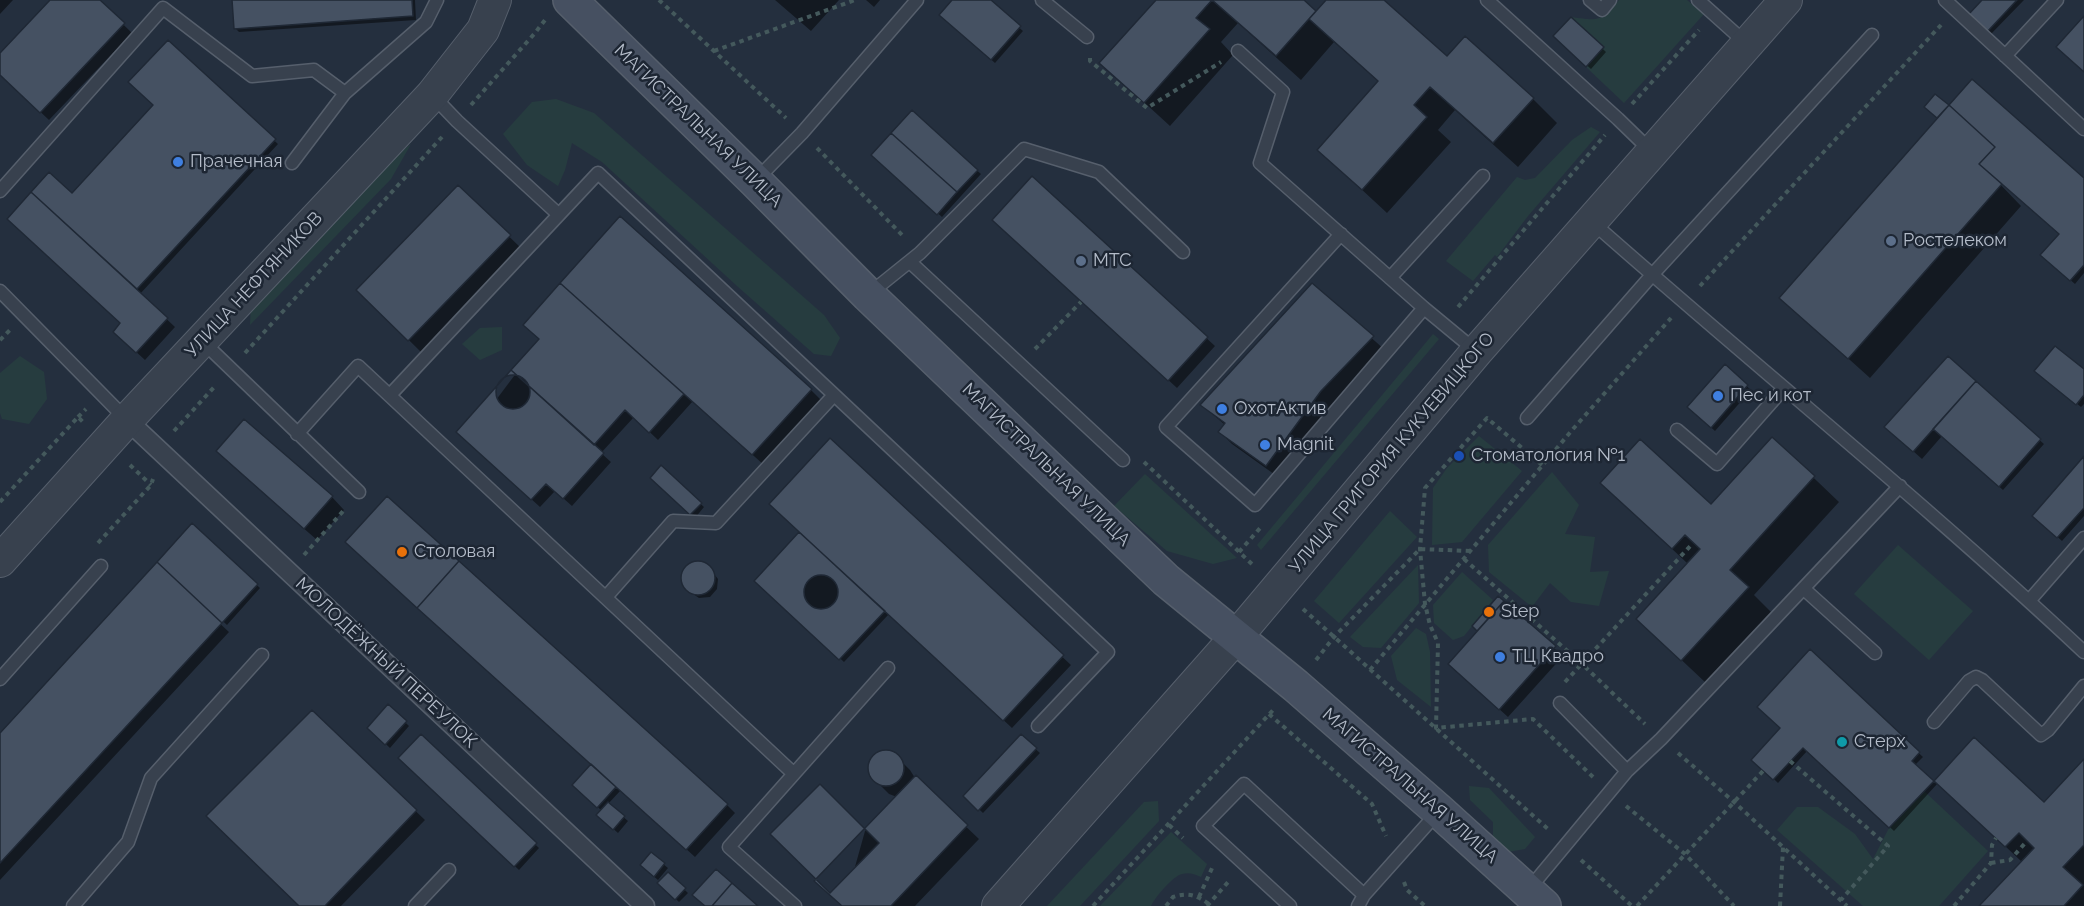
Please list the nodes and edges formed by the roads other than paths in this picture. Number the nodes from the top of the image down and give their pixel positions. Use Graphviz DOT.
graph roads {
  1 [pos="437,0"];
  2 [pos="495,0"];
  3 [pos="917,0"];
  4 [pos="1042,0"];
  5 [pos="1487,0"];
  6 [pos="1590,0"];
  7 [pos="1610,0"];
  8 [pos="1698,0"];
  9 [pos="1786,0"];
  10 [pos="1945,0"];
  11 [pos="2057,0"];
  12 [pos="161,4"];
  13 [pos="559,8"];
  14 [pos="1872,35"];
  15 [pos="1087,36"];
  16 [pos="1747,45"];
  17 [pos="1238,51"];
  18 [pos="2006,56"];
  19 [pos="345,93"];
  20 [pos="432,95"];
  21 [pos="2084,129"];
  22 [pos="1653,153"];
  23 [pos="292,163"];
  24 [pos="1483,176"];
  25 [pos="755,181"];
  26 [pos="0,192"];
  27 [pos="558,214"];
  28 [pos="1592,222"];
  29 [pos="1341,234"];
  30 [pos="1183,252"];
  31 [pos="910,262"];
  32 [pos="1652,275"];
  33 [pos="1390,278"];
  34 [pos="0,291"];
  35 [pos="868,295"];
  36 [pos="1424,308"];
  37 [pos="201,340"];
  38 [pos="1477,351"];
  39 [pos="1784,388"];
  40 [pos="390,395"];
  41 [pos="834,395"];
  42 [pos="1527,418"];
  43 [pos="127,420"];
  44 [pos="1677,430"];
  45 [pos="297,434"];
  46 [pos="1123,460"];
  47 [pos="1900,486"];
  48 [pos="359,492"];
  49 [pos="2084,538"];
  50 [pos="0,561"];
  51 [pos="101,566"];
  52 [pos="1804,590"];
  53 [pos="606,597"];
  54 [pos="2029,601"];
  55 [pos="1237,636"];
  56 [pos="2084,652"];
  57 [pos="1875,653"];
  58 [pos="262,654"];
  59 [pos="888,668"];
  60 [pos="0,679"];
  61 [pos="2084,686"];
  62 [pos="1560,703"];
  63 [pos="1934,722"];
  64 [pos="1038,726"];
  65 [pos="1627,771"];
  66 [pos="794,774"];
  67 [pos="1439,811"];
  68 [pos="449,870"];
  69 [pos="1536,898"];
  70 [pos="1361,900"];
  71 [pos="73,906"];
  72 [pos="415,906"];
  73 [pos="645,906"];
  74 [pos="795,906"];
  75 [pos="998,906"];
  76 [pos="1290,906"];
  1 -- 19 [label="lane"];
  2 -- 20 [label="street, УЛИЦА НЕФТЯНИКОВ"];
  3 -- 25 [label="lane"];
  4 -- 15 [label="lane"];
  5 -- 22 [label="lane"];
  6 -- 7 [label="lane"];
  8 -- 16 [label="lane"];
  9 -- 16 [label="street, УЛИЦА ГРИГОРИЯ КУКУЕВИЦКОГО"];
  10 -- 18 [label="lane"];
  11 -- 18 [label="lane"];
  12 -- 19 [label="lane"];
  12 -- 26 [label="lane"];
  13 -- 25 [label="main road, МАГИСТРАЛЬНАЯ УЛИЦА"];
  14 -- 32 [label="lane"];
  16 -- 22 [label="street, УЛИЦА ГРИГОРИЯ КУКУЕВИЦКОГО"];
  17 -- 29 [label="lane"];
  18 -- 21 [label="lane"];
  19 -- 23 [label="lane"];
  20 -- 27 [label="lane"];
  20 -- 37 [label="street, УЛИЦА НЕФТЯНИКОВ"];
  22 -- 28 [label="street, УЛИЦА ГРИГОРИЯ КУКУЕВИЦКОГО"];
  24 -- 33 [label="lane"];
  25 -- 35 [label="main road, МАГИСТРАЛЬНАЯ УЛИЦА"];
  27 -- 40 [label="lane"];
  27 -- 41 [label="lane"];
  28 -- 32 [label="lane"];
  28 -- 38 [label="street, УЛИЦА ГРИГОРИЯ КУКУЕВИЦКОГО"];
  29 -- 33 [label="lane"];
  29 -- 36 [label="lane"];
  30 -- 31 [label="lane"];
  31 -- 35 [label="lane"];
  31 -- 46 [label="lane"];
  32 -- 39 [label="lane"];
  32 -- 42 [label="lane"];
  33 -- 36 [label="lane"];
  34 -- 43 [label="lane"];
  35 -- 55 [label="main road, МАГИСТРАЛЬНАЯ УЛИЦА"];
  36 -- 38 [label="lane"];
  37 -- 43 [label="street, УЛИЦА НЕФТЯНИКОВ"];
  37 -- 45 [label="lane"];
  38 -- 55 [label="street, УЛИЦА ГРИГОРИЯ КУКУЕВИЦКОГО"];
  39 -- 44 [label="lane"];
  39 -- 47 [label="lane"];
  40 -- 45 [label="lane"];
  40 -- 53 [label="lane"];
  41 -- 53 [label="lane"];
  41 -- 64 [label="lane"];
  43 -- 50 [label="street, УЛИЦА НЕФТЯНИКОВ"];
  43 -- 73 [label="street, МОЛОДЁЖНЫЙ ПЕРЕУЛОК"];
  45 -- 48 [label="lane"];
  47 -- 52 [label="lane"];
  47 -- 54 [label="lane"];
  49 -- 54 [label="lane"];
  51 -- 60 [label="lane"];
  52 -- 57 [label="lane"];
  52 -- 65 [label="lane"];
  53 -- 66 [label="lane"];
  54 -- 56 [label="lane"];
  55 -- 67 [label="main road, МАГИСТРАЛЬНАЯ УЛИЦА"];
  55 -- 75 [label="street, УЛИЦА ГРИГОРИЯ КУКУЕВИЦКОГО"];
  58 -- 71 [label="lane"];
  59 -- 66 [label="lane"];
  61 -- 63 [label="lane"];
  62 -- 65 [label="lane"];
  65 -- 69 [label="lane"];
  66 -- 74 [label="lane"];
  67 -- 69 [label="main road, МАГИСТРАЛЬНАЯ УЛИЦА"];
  67 -- 70 [label="lane"];
  68 -- 72 [label="lane"];
  70 -- 76 [label="lane"];
}
